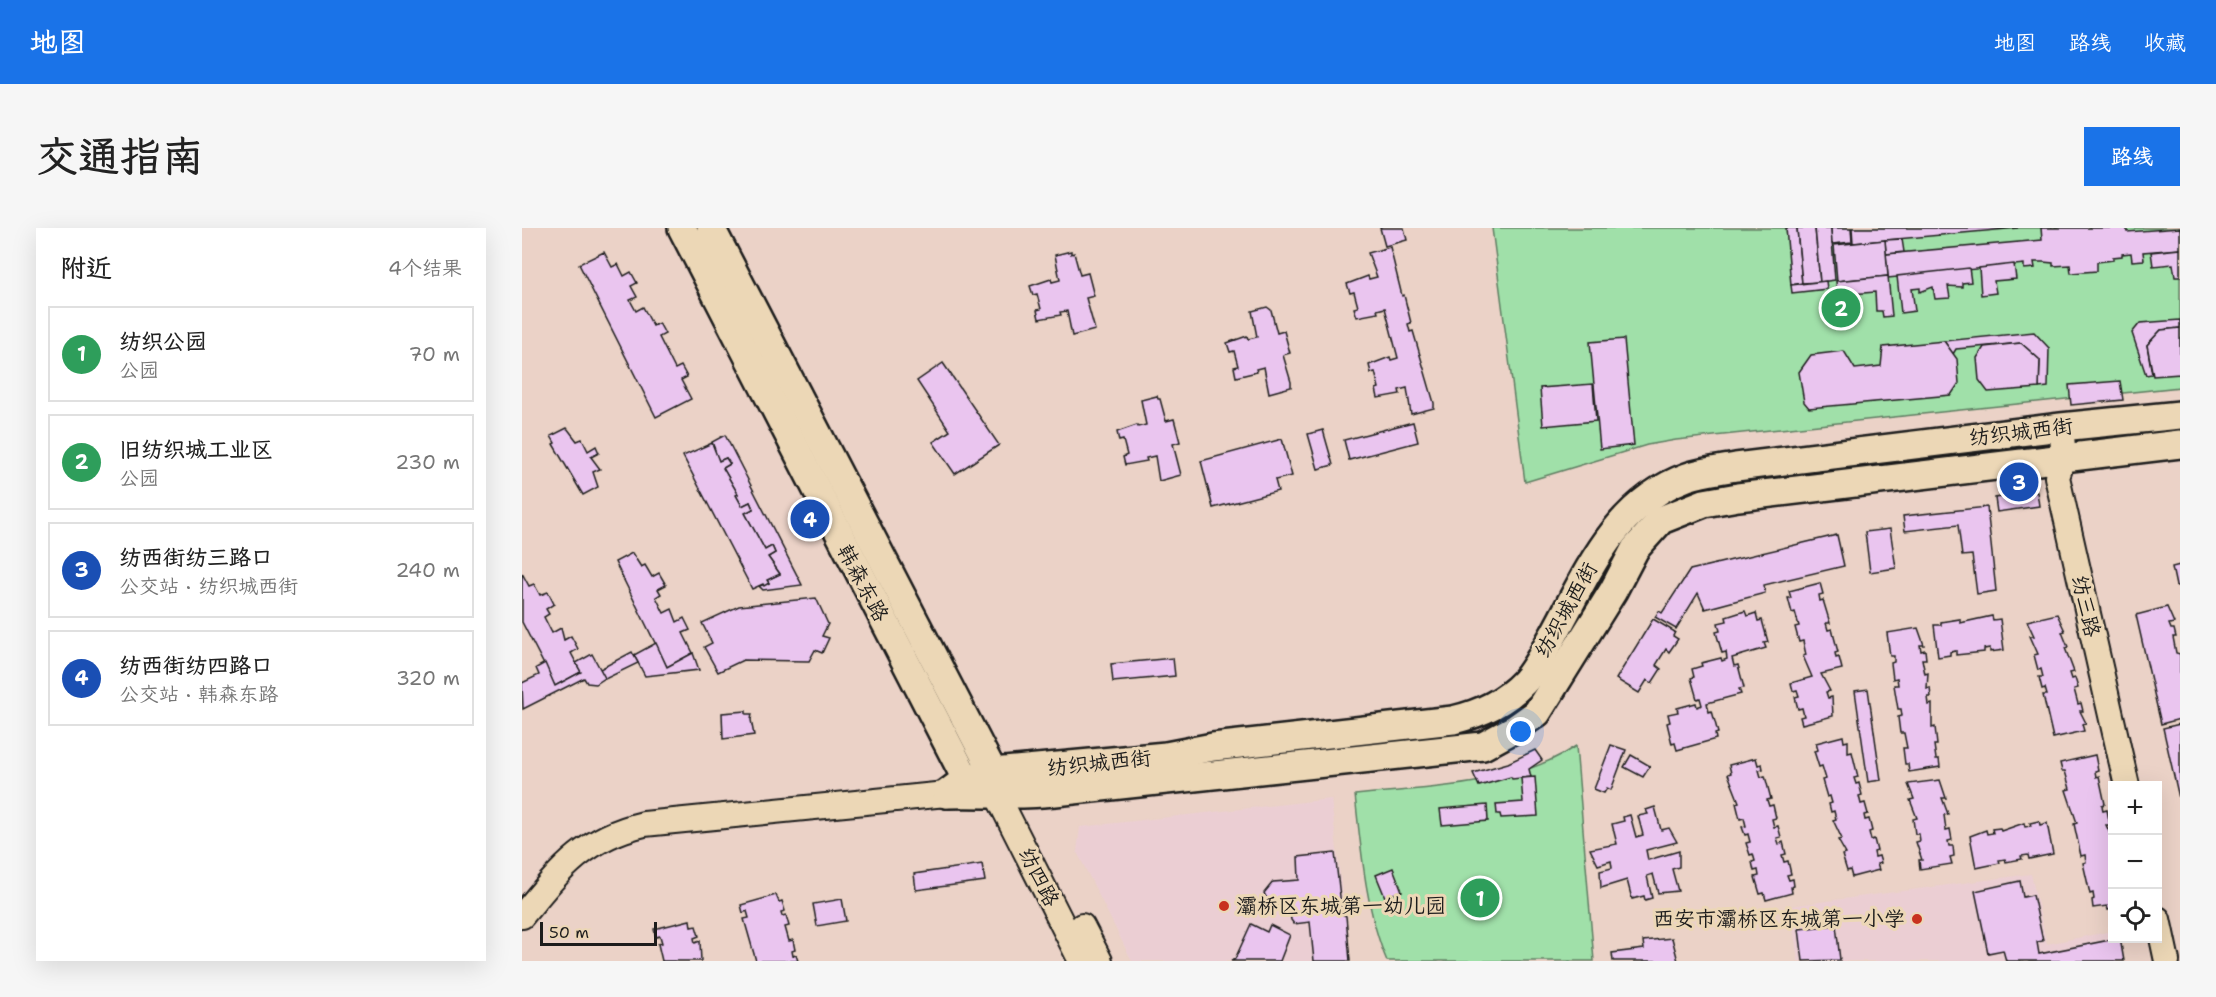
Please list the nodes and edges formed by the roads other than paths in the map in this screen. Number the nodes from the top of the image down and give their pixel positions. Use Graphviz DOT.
graph roads {
  1 [pos="682,228"];
  2 [pos="711,228"];
  3 [pos="2180,415"];
  4 [pos="2061,427"];
  5 [pos="2180,444"];
  6 [pos="2064,458"];
  7 [pos="2126,781"];
  8 [pos="956,787"];
  9 [pos="1001,787"];
  10 [pos="522,916"];
  11 [pos="2162,940"];
  12 [pos="1082,961"];
  13 [pos="1100,961"];
  14 [pos="2167,961"];
  1 -- 8 [label="main road, 韩森东路"];
  2 -- 9 [label="main road, 韩森东路"];
  3 -- 4 [label="main road, 纺织城西街"];
  4 -- 6 [label="street, 纺三路"];
  4 -- 9 [label="main road, 纺织城西街"];
  5 -- 6 [label="main road, 纺织城西街"];
  6 -- 7 [label="street, 纺三路"];
  6 -- 9 [label="main road, 纺织城西街"];
  8 -- 9 [label="main road, 纺织城西街"];
  8 -- 10 [label="street, 纺织城西街"];
  9 -- 12 [label="street, 纺四路"];
  9 -- 13 [label="street, 纺四路"];
  11 -- 14 [label="street"];
}
